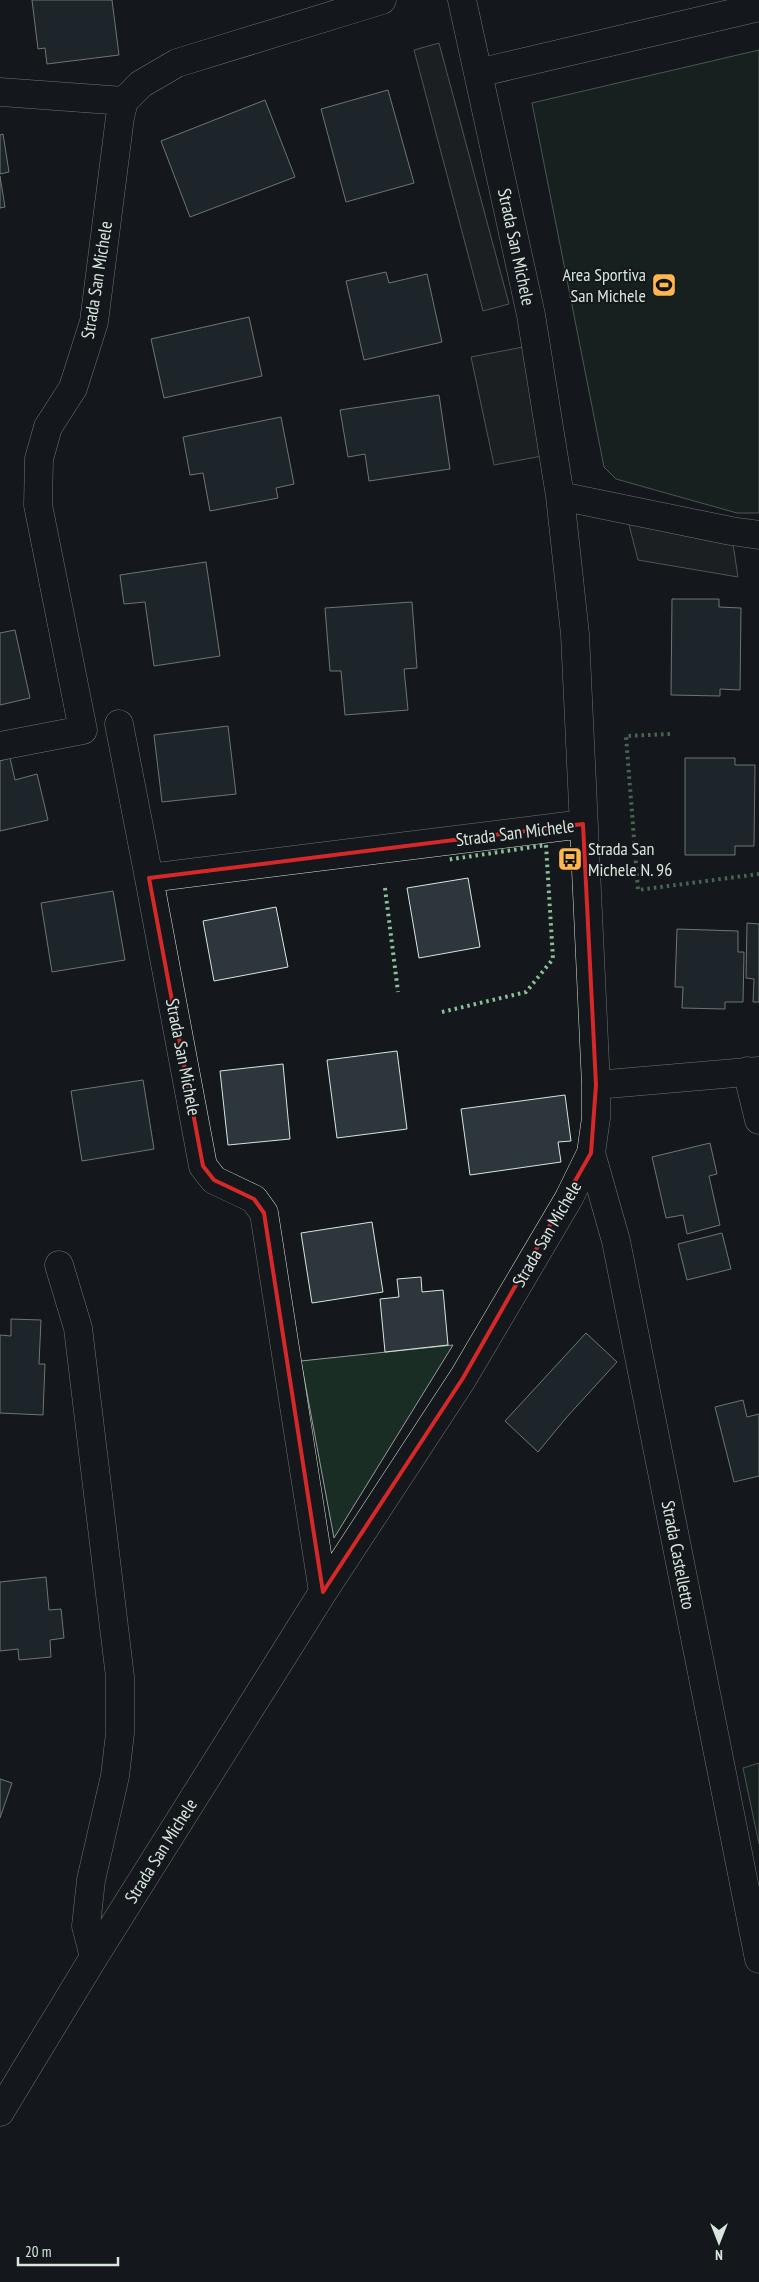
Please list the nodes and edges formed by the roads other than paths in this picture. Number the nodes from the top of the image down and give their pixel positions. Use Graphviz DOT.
graph roads {
  1 [pos="382,0"];
  2 [pos="462,0"];
  3 [pos="759,7"];
  4 [pos="478,73"];
  5 [pos="0,92"];
  6 [pos="124,102"];
  7 [pos="560,496"];
  8 [pos="759,535"];
  9 [pos="119,724"];
  10 [pos="0,746"];
  11 [pos="583,824"];
  12 [pos="148,878"];
  13 [pos="753,1071"];
  14 [pos="596,1085"];
  15 [pos="759,1120"];
  16 [pos="591,1153"];
  17 [pos="59,1265"];
  18 [pos="324,1592"];
  19 [pos="94,1957"];
  20 [pos="759,1959"];
  21 [pos="0,2112"];
  1 -- 6 [label="street"];
  2 -- 4 [label="street, Strada San Michele"];
  3 -- 4 [label="street"];
  4 -- 7 [label="street, Strada San Michele"];
  5 -- 6 [label="street"];
  6 -- 10 [label="street, Strada San Michele"];
  7 -- 8 [label="street"];
  7 -- 11 [label="street, Strada San Michele"];
  9 -- 12 [label="street, Strada San Michele"];
  11 -- 12 [label="street, Strada San Michele"];
  11 -- 14 [label="street, Strada San Michele"];
  12 -- 18 [label="street, Strada San Michele"];
  13 -- 14 [label="street"];
  13 -- 15 [label="street"];
  14 -- 16 [label="street, Strada San Michele"];
  16 -- 18 [label="street, Strada San Michele"];
  16 -- 20 [label="street, Strada Castelletto"];
  17 -- 19 [label="street"];
  18 -- 19 [label="street, Strada San Michele"];
  19 -- 21 [label="street, Strada San Michele"];
}
